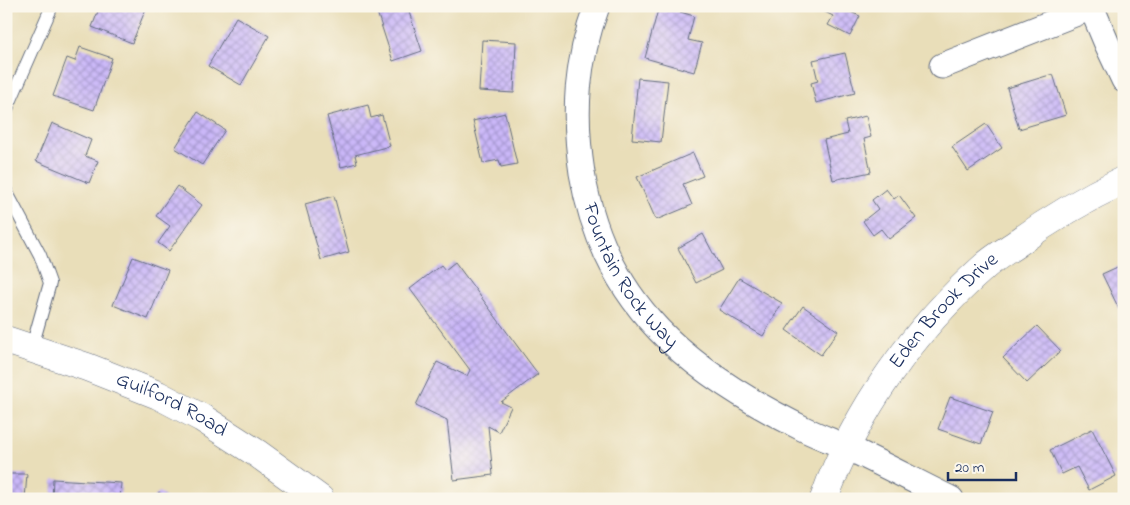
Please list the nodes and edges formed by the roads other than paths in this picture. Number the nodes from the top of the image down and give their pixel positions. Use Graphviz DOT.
graph roads {
  1 [pos="52,6"];
  2 [pos="596,6"];
  3 [pos="1091,7"];
  4 [pos="942,66"];
  5 [pos="1124,80"];
  6 [pos="6,111"];
  7 [pos="1124,180"];
  8 [pos="6,191"];
  9 [pos="19,344"];
  10 [pos="846,447"];
  11 [pos="320,499"];
  12 [pos="824,499"];
  13 [pos="951,499"];
  1 -- 6 [label="lane"];
  2 -- 10 [label="street, Fountain Rock Way"];
  3 -- 4 [label="street"];
  3 -- 5 [label="street"];
  7 -- 10 [label="street, Eden Brook Drive"];
  8 -- 9 [label="lane"];
  9 -- 11 [label="street, Guilford Road"];
  10 -- 12 [label="street, Eden Brook Drive"];
  10 -- 13 [label="street, Fountain Rock Way"];
}
